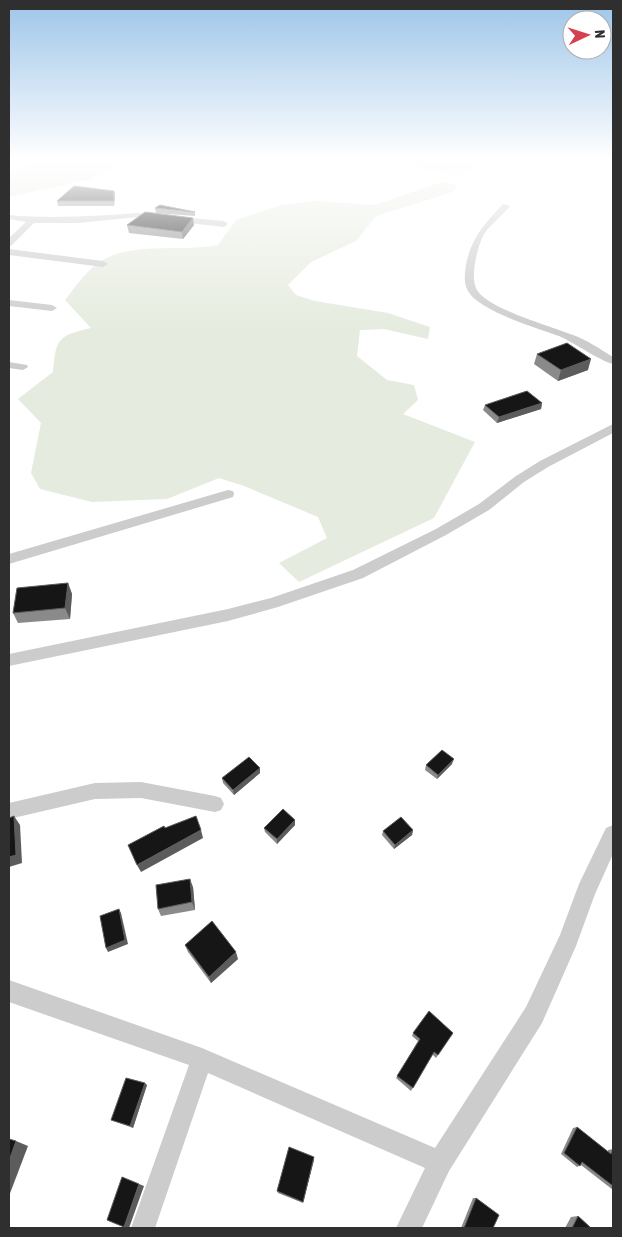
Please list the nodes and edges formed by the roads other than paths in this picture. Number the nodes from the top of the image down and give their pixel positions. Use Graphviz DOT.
graph roads {
  1 [pos="15,218"];
  2 [pos="110,218"];
  3 [pos="164,218"];
  4 [pos="495,218"];
  5 [pos="32,220"];
  6 [pos="224,224"];
  7 [pos="9,243"];
  8 [pos="9,252"];
  9 [pos="103,264"];
  10 [pos="9,302"];
  11 [pos="52,308"];
  12 [pos="613,361"];
  13 [pos="9,365"];
  14 [pos="23,367"];
  15 [pos="613,428"];
  16 [pos="228,494"];
  17 [pos="9,560"];
  18 [pos="9,660"];
  19 [pos="215,804"];
  20 [pos="9,811"];
  21 [pos="613,834"];
  22 [pos="9,991"];
  23 [pos="202,1059"];
  24 [pos="440,1162"];
  25 [pos="143,1228"];
  26 [pos="409,1228"];
  1 -- 5 [label="street"];
  2 -- 5 [label="street"];
  3 -- 6 [label="street"];
  4 -- 12 [label="street"];
  5 -- 7 [label="street"];
  8 -- 9 [label="street"];
  10 -- 11 [label="street"];
  13 -- 14 [label="street"];
  15 -- 18 [label="street"];
  16 -- 17 [label="street"];
  19 -- 20 [label="street"];
  21 -- 24 [label="street"];
  22 -- 23 [label="street"];
  23 -- 24 [label="street"];
  23 -- 25 [label="street"];
  24 -- 26 [label="street"];
}
